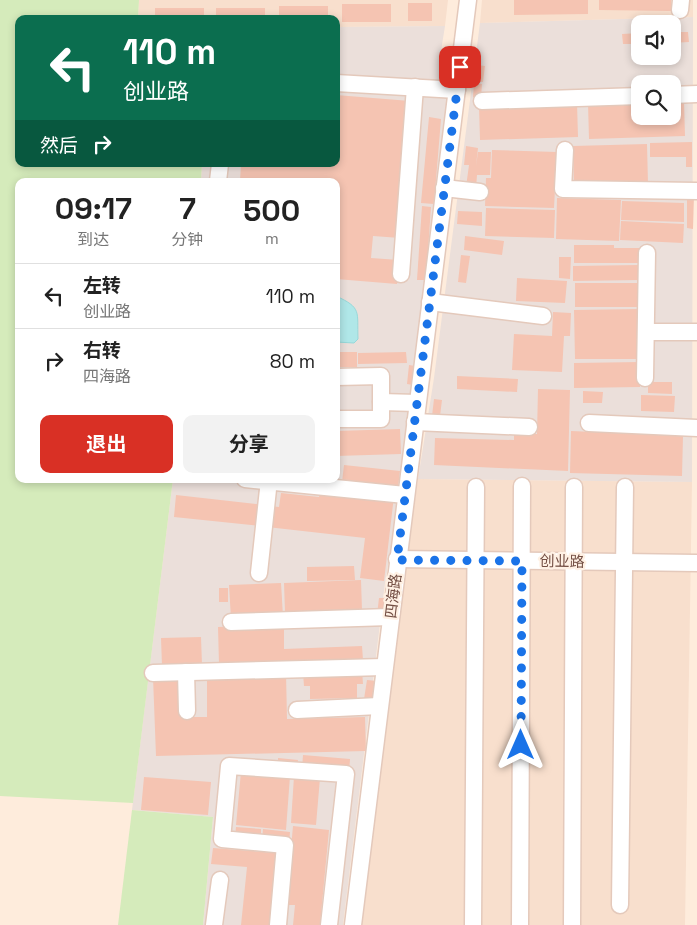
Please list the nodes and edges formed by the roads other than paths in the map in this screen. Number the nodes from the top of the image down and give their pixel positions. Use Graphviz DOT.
graph roads {
  1 [pos="468,0"];
  2 [pos="340,83"];
  3 [pos="415,87"];
  4 [pos="457,90"];
  5 [pos="697,94"];
  6 [pos="681,95"];
  7 [pos="631,96"];
  8 [pos="482,101"];
  9 [pos="565,150"];
  10 [pos="444,188"];
  11 [pos="697,191"];
  12 [pos="480,192"];
  13 [pos="647,253"];
  14 [pos="401,274"];
  15 [pos="430,302"];
  16 [pos="543,316"];
  17 [pos="646,332"];
  18 [pos="697,332"];
  19 [pos="340,378"];
  20 [pos="645,378"];
  21 [pos="381,402"];
  22 [pos="417,402"];
  23 [pos="340,419"];
  24 [pos="415,422"];
  25 [pos="589,423"];
  26 [pos="529,427"];
  27 [pos="697,428"];
  28 [pos="269,483"];
  29 [pos="298,483"];
  30 [pos="522,486"];
  31 [pos="476,487"];
  32 [pos="574,487"];
  33 [pos="625,487"];
  34 [pos="405,494"];
  35 [pos="397,560"];
  36 [pos="476,560"];
  37 [pos="522,561"];
  38 [pos="573,561"];
  39 [pos="624,562"];
  40 [pos="697,563"];
  41 [pos="259,573"];
  42 [pos="390,618"];
  43 [pos="231,622"];
  44 [pos="384,667"];
  45 [pos="186,672"];
  46 [pos="153,674"];
  47 [pos="379,706"];
  48 [pos="297,710"];
  49 [pos="188,711"];
  50 [pos="346,774"];
  51 [pos="370,776"];
  52 [pos="220,880"];
  53 [pos="620,905"];
  54 [pos="214,925"];
  55 [pos="278,925"];
  56 [pos="329,925"];
  57 [pos="353,925"];
  58 [pos="473,925"];
  59 [pos="520,925"];
  60 [pos="572,925"];
  1 -- 4 [label="street, 四海路"];
  2 -- 3 [label="street"];
  3 -- 4 [label="street"];
  3 -- 14 [label="street"];
  4 -- 10 [label="street, 四海路"];
  5 -- 6 [label="street"];
  7 -- 8 [label="street"];
  9 -- 11 [label="street"];
  10 -- 12 [label="street"];
  10 -- 15 [label="street, 四海路"];
  13 -- 17 [label="street"];
  15 -- 16 [label="street"];
  15 -- 22 [label="street, 四海路"];
  17 -- 18 [label="street"];
  17 -- 20 [label="street"];
  19 -- 21 [label="street"];
  21 -- 22 [label="street"];
  21 -- 23 [label="street"];
  22 -- 24 [label="street, 四海路"];
  24 -- 26 [label="street"];
  24 -- 34 [label="street, 四海路"];
  25 -- 27 [label="street"];
  28 -- 41 [label="street"];
  29 -- 34 [label="street"];
  30 -- 37 [label="street"];
  31 -- 36 [label="street"];
  32 -- 38 [label="street"];
  33 -- 39 [label="street"];
  34 -- 35 [label="street, 四海路"];
  35 -- 36 [label="street, 创业路"];
  35 -- 42 [label="street, 四海路"];
  36 -- 37 [label="street, 创业路"];
  36 -- 58 [label="street"];
  37 -- 38 [label="street, 创业路"];
  37 -- 59 [label="street"];
  38 -- 39 [label="street, 创业路"];
  38 -- 60 [label="street"];
  39 -- 40 [label="street, 创业路"];
  39 -- 53 [label="street"];
  42 -- 43 [label="street"];
  42 -- 44 [label="street, 四海路"];
  44 -- 45 [label="street"];
  44 -- 47 [label="street, 四海路"];
  45 -- 46 [label="street"];
  45 -- 49 [label="street"];
  47 -- 48 [label="street"];
  47 -- 51 [label="street, 四海路"];
  50 -- 51 [label="street"];
  50 -- 55 [label="street"];
  50 -- 56 [label="street"];
  51 -- 57 [label="street, 四海路"];
  52 -- 54 [label="street"];
}
